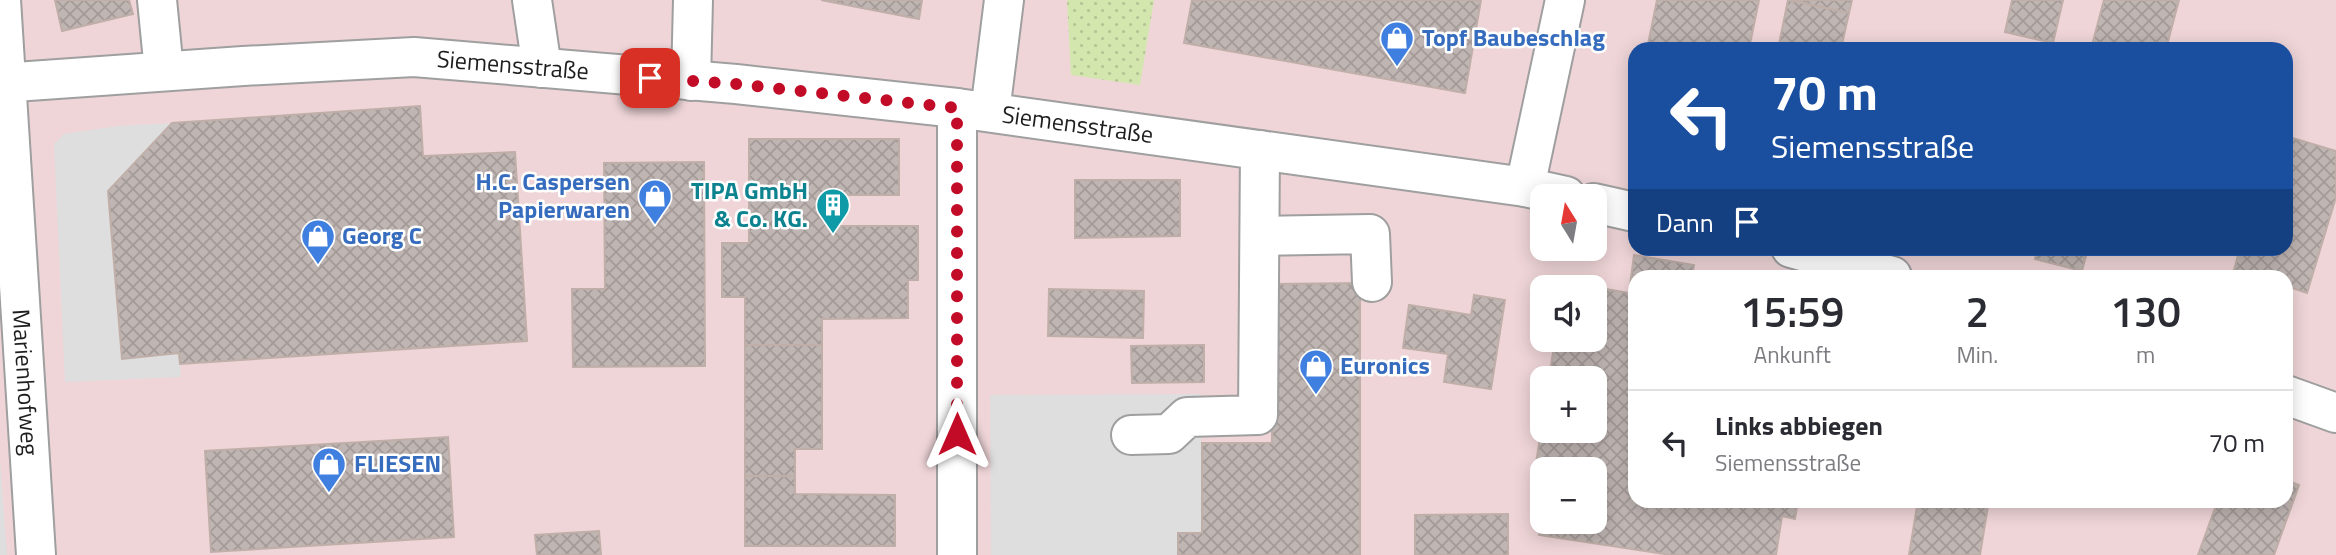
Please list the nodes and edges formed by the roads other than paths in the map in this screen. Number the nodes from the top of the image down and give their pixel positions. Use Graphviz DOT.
graph roads {
  1 [pos="1,0"];
  2 [pos="157,0"];
  3 [pos="532,0"];
  4 [pos="693,0"];
  5 [pos="1004,0"];
  6 [pos="1565,0"];
  7 [pos="542,68"];
  8 [pos="164,71"];
  9 [pos="691,81"];
  10 [pos="4,83"];
  11 [pos="974,110"];
  12 [pos="1261,150"];
  13 [pos="1525,187"];
  14 [pos="1530,188"];
  15 [pos="1607,206"];
  16 [pos="1628,211"];
  17 [pos="1260,236"];
  18 [pos="1820,256"];
  19 [pos="1870,270"];
  20 [pos="1372,282"];
  21 [pos="2293,398"];
  22 [pos="2336,413"];
  23 [pos="1131,435"];
  24 [pos="36,555"];
  25 [pos="957,555"];
  1 -- 10 [label="street, Marienhofweg"];
  2 -- 8 [label="street"];
  3 -- 7 [label="street"];
  4 -- 9 [label="street"];
  5 -- 11 [label="street"];
  6 -- 13 [label="street"];
  7 -- 8 [label="street, Siemensstraße"];
  7 -- 9 [label="street, Siemensstraße"];
  8 -- 10 [label="street, Siemensstraße"];
  9 -- 11 [label="street, Siemensstraße"];
  10 -- 24 [label="street, Marienhofweg"];
  11 -- 12 [label="street, Siemensstraße"];
  11 -- 25 [label="street"];
  12 -- 13 [label="street, Siemensstraße"];
  12 -- 17 [label="street"];
  13 -- 14 [label="street, Siemensstraße"];
  15 -- 16 [label="street"];
  17 -- 20 [label="street"];
  17 -- 23 [label="street"];
  18 -- 19 [label="street"];
  21 -- 22 [label="street"];
}
